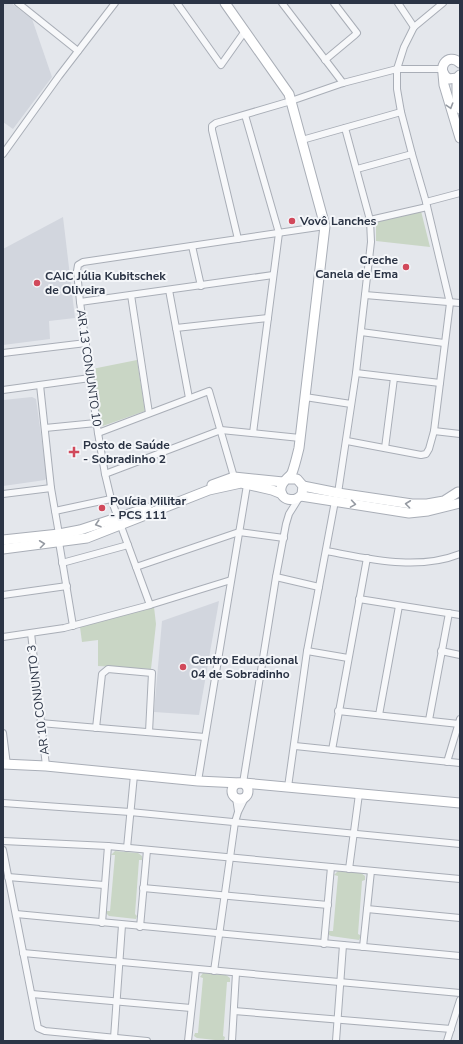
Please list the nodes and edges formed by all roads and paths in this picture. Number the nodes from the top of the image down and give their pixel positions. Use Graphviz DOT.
graph roads {
  1 [pos="18,3"];
  2 [pos="115,3"];
  3 [pos="177,3"];
  4 [pos="225,3"];
  5 [pos="282,3"];
  6 [pos="334,3"];
  7 [pos="398,3"];
  8 [pos="443,3"];
  9 [pos="414,27"];
  10 [pos="245,31"];
  11 [pos="78,51"];
  12 [pos="458,59"];
  13 [pos="325,60"];
  14 [pos="397,70"];
  15 [pos="442,71"];
  16 [pos="459,77"];
  17 [pos="343,83"];
  18 [pos="291,101"];
  19 [pos="460,109"];
  20 [pos="401,112"];
  21 [pos="245,115"];
  22 [pos="345,128"];
  23 [pos="460,138"];
  24 [pos="302,140"];
  25 [pos="3,154"];
  26 [pos="412,154"];
  27 [pos="357,169"];
  28 [pos="460,193"];
  29 [pos="426,205"];
  30 [pos="370,220"];
  31 [pos="325,226"];
  32 [pos="279,233"];
  33 [pos="238,239"];
  34 [pos="192,246"];
  35 [pos="273,275"];
  36 [pos="201,286"];
  37 [pos="169,290"];
  38 [pos="131,295"];
  39 [pos="365,295"];
  40 [pos="80,302"];
  41 [pos="450,303"];
  42 [pos="460,303"];
  43 [pos="268,318"];
  44 [pos="176,328"];
  45 [pos="361,332"];
  46 [pos="86,343"];
  47 [pos="444,343"];
  48 [pos="3,353"];
  49 [pos="356,373"];
  50 [pos="90,378"];
  51 [pos="394,378"];
  52 [pos="440,383"];
  53 [pos="40,385"];
  54 [pos="3,390"];
  55 [pos="305,397"];
  56 [pos="188,398"];
  57 [pos="352,404"];
  58 [pos="149,413"];
  59 [pos="96,423"];
  60 [pos="45,428"];
  61 [pos="221,430"];
  62 [pos="434,431"];
  63 [pos="98,433"];
  64 [pos="253,433"];
  65 [pos="460,434"];
  66 [pos="300,438"];
  67 [pos="347,441"];
  68 [pos="299,448"];
  69 [pos="385,448"];
  70 [pos="105,474"];
  71 [pos="234,477"];
  72 [pos="285,480"];
  73 [pos="302,484"];
  74 [pos="247,485"];
  75 [pos="51,488"];
  76 [pos="3,494"];
  77 [pos="283,495"];
  78 [pos="300,497"];
  79 [pos="336,497"];
  80 [pos="460,497"];
  81 [pos="111,499"];
  82 [pos="55,512"];
  83 [pos="289,514"];
  84 [pos="120,521"];
  85 [pos="239,532"];
  86 [pos="59,538"];
  87 [pos="284,538"];
  88 [pos="3,540"];
  89 [pos="128,545"];
  90 [pos="3,549"];
  91 [pos="326,551"];
  92 [pos="459,557"];
  93 [pos="366,558"];
  94 [pos="62,563"];
  95 [pos="136,567"];
  96 [pos="276,577"];
  97 [pos="231,580"];
  98 [pos="67,586"];
  99 [pos="319,587"];
  100 [pos="3,595"];
  101 [pos="359,600"];
  102 [pos="150,605"];
  103 [pos="399,606"];
  104 [pos="449,614"];
  105 [pos="460,615"];
  106 [pos="73,626"];
  107 [pos="31,633"];
  108 [pos="3,637"];
  109 [pos="307,651"];
  110 [pos="441,652"];
  111 [pos="460,655"];
  112 [pos="348,658"];
  113 [pos="338,711"];
  114 [pos="379,715"];
  115 [pos="428,720"];
  116 [pos="459,721"];
  117 [pos="40,723"];
  118 [pos="96,728"];
  119 [pos="149,732"];
  120 [pos="3,733"];
  121 [pos="206,737"];
  122 [pos="295,746"];
  123 [pos="332,750"];
  124 [pos="447,762"];
  125 [pos="460,763"];
  126 [pos="5,764"];
  127 [pos="46,766"];
  128 [pos="134,774"];
  129 [pos="198,780"];
  130 [pos="221,781"];
  131 [pos="242,783"];
  132 [pos="258,785"];
  133 [pos="288,787"];
  134 [pos="232,789"];
  135 [pos="358,794"];
  136 [pos="243,797"];
  137 [pos="460,803"];
  138 [pos="3,804"];
  139 [pos="130,812"];
  140 [pos="235,822"];
  141 [pos="354,834"];
  142 [pos="3,841"];
  143 [pos="460,844"];
  144 [pos="108,846"];
  145 [pos="127,848"];
  146 [pos="3,850"];
  147 [pos="147,850"];
  148 [pos="230,857"];
  149 [pos="331,867"];
  150 [pos="349,869"];
  151 [pos="371,871"];
  152 [pos="8,877"];
  153 [pos="460,879"];
  154 [pos="104,885"];
  155 [pos="143,888"];
  156 [pos="225,895"];
  157 [pos="328,905"];
  158 [pos="367,909"];
  159 [pos="16,914"];
  160 [pos="460,918"];
  161 [pos="102,923"];
  162 [pos="122,925"];
  163 [pos="140,927"];
  164 [pos="219,934"];
  165 [pos="324,944"];
  166 [pos="343,946"];
  167 [pos="363,947"];
  168 [pos="24,953"];
  169 [pos="460,956"];
  170 [pos="119,962"];
  171 [pos="196,969"];
  172 [pos="214,971"];
  173 [pos="236,972"];
  174 [pos="340,982"];
  175 [pos="460,993"];
  176 [pos="32,994"];
  177 [pos="460,1000"];
  178 [pos="115,1001"];
  179 [pos="191,1008"];
  180 [pos="234,1011"];
  181 [pos="338,1019"];
  182 [pos="451,1029"];
  183 [pos="114,1038"];
  184 [pos="147,1041"];
  185 [pos="188,1041"];
  186 [pos="232,1041"];
  187 [pos="336,1041"];
  188 [pos="447,1041"];
  1 -- 11 [label="street"];
  2 -- 11 [label="street"];
  3 -- 10 [label="street"];
  4 -- 10 [label="street"];
  5 -- 13 [label="street"];
  6 -- 13 [label="street"];
  7 -- 9 [label="street"];
  8 -- 9 [label="street"];
  9 -- 14 [label="street"];
  10 -- 18 [label="street"];
  11 -- 25 [label="street"];
  12 -- 15 [label="street"];
  13 -- 17 [label="street"];
  14 -- 15 [label="street"];
  14 -- 17 [label="street"];
  14 -- 20 [label="street"];
  15 -- 16 [label="street"];
  15 -- 23 [label="street, one-way"];
  16 -- 19 [label="street"];
  17 -- 18 [label="street"];
  18 -- 21 [label="street"];
  18 -- 24 [label="street"];
  20 -- 22 [label="street"];
  20 -- 26 [label="street"];
  21 -- 32 [label="street"];
  21 -- 33 [label="street"];
  22 -- 24 [label="street"];
  22 -- 27 [label="street"];
  24 -- 31 [label="street"];
  26 -- 27 [label="street"];
  26 -- 29 [label="street"];
  27 -- 30 [label="street"];
  28 -- 29 [label="street"];
  29 -- 30 [label="street"];
  29 -- 41 [label="street"];
  30 -- 39 [label="street"];
  31 -- 32 [label="street"];
  31 -- 55 [label="street"];
  32 -- 33 [label="street"];
  32 -- 35 [label="street"];
  33 -- 34 [label="street"];
  34 -- 36 [label="street"];
  34 -- 40 [label="street, AR 13 CONJUNTO 10"];
  35 -- 36 [label="street"];
  35 -- 43 [label="street"];
  36 -- 37 [label="street"];
  37 -- 38 [label="street"];
  37 -- 44 [label="street"];
  38 -- 40 [label="street"];
  38 -- 58 [label="street"];
  39 -- 41 [label="street"];
  39 -- 45 [label="street"];
  40 -- 46 [label="street, AR 13 CONJUNTO 10"];
  41 -- 42 [label="street"];
  41 -- 47 [label="street"];
  43 -- 44 [label="street"];
  43 -- 64 [label="street"];
  44 -- 56 [label="street"];
  45 -- 47 [label="street"];
  45 -- 49 [label="street"];
  46 -- 48 [label="street"];
  46 -- 50 [label="street, AR 13 CONJUNTO 10"];
  47 -- 52 [label="street"];
  49 -- 51 [label="street"];
  49 -- 57 [label="street"];
  50 -- 53 [label="street"];
  50 -- 59 [label="street, AR 13 CONJUNTO 10"];
  51 -- 52 [label="street"];
  51 -- 69 [label="street"];
  52 -- 62 [label="street"];
  53 -- 54 [label="street"];
  53 -- 60 [label="street"];
  55 -- 57 [label="street"];
  55 -- 66 [label="street"];
  56 -- 58 [label="street"];
  56 -- 61 [label="street"];
  57 -- 67 [label="street"];
  58 -- 63 [label="street"];
  59 -- 60 [label="street"];
  59 -- 63 [label="street, AR 13 CONJUNTO 10"];
  60 -- 75 [label="street"];
  61 -- 64 [label="street"];
  61 -- 70 [label="street"];
  61 -- 71 [label="street"];
  62 -- 65 [label="street"];
  62 -- 69 [label="street"];
  63 -- 70 [label="street, AR 13 CONJUNTO 10"];
  64 -- 66 [label="street"];
  66 -- 68 [label="street"];
  67 -- 69 [label="street"];
  67 -- 79 [label="street"];
  68 -- 72 [label="street"];
  68 -- 73 [label="street"];
  70 -- 81 [label="street, AR 13 CONJUNTO 10"];
  71 -- 72 [label="street"];
  71 -- 84 [label="street"];
  72 -- 73 [label="street"];
  72 -- 77 [label="street"];
  73 -- 78 [label="street"];
  73 -- 79 [label="street"];
  74 -- 77 [label="street"];
  74 -- 84 [label="street"];
  74 -- 85 [label="street"];
  75 -- 76 [label="street"];
  75 -- 82 [label="street"];
  77 -- 78 [label="street"];
  77 -- 83 [label="street"];
  78 -- 79 [label="street"];
  78 -- 83 [label="street"];
  79 -- 80 [label="street"];
  79 -- 91 [label="street"];
  81 -- 82 [label="street"];
  81 -- 84 [label="street, AR 13 CONJUNTO 10"];
  82 -- 86 [label="street"];
  83 -- 87 [label="street"];
  84 -- 86 [label="street"];
  84 -- 89 [label="street, AR 13 CONJUNTO 10"];
  85 -- 87 [label="street"];
  85 -- 95 [label="street"];
  85 -- 97 [label="street"];
  86 -- 88 [label="street"];
  90 -- 86 [label="street, one-way"];
  86 -- 94 [label="street"];
  87 -- 96 [label="street"];
  89 -- 94 [label="street"];
  89 -- 95 [label="street, AR 13 CONJUNTO 10"];
  91 -- 93 [label="street"];
  91 -- 99 [label="street"];
  92 -- 93 [label="street"];
  93 -- 101 [label="street"];
  94 -- 98 [label="street"];
  95 -- 102 [label="street, AR 13 CONJUNTO 10"];
  96 -- 99 [label="street"];
  96 -- 131 [label="street"];
  97 -- 102 [label="street"];
  97 -- 121 [label="street"];
  98 -- 100 [label="street"];
  98 -- 106 [label="street"];
  99 -- 109 [label="street"];
  101 -- 103 [label="street"];
  101 -- 112 [label="street"];
  102 -- 106 [label="street"];
  103 -- 104 [label="street"];
  103 -- 114 [label="street"];
  104 -- 105 [label="street"];
  104 -- 110 [label="street"];
  106 -- 107 [label="street"];
  107 -- 108 [label="street"];
  107 -- 117 [label="street, AR 10 CONJUNTO 3"];
  109 -- 112 [label="street"];
  109 -- 122 [label="street"];
  110 -- 111 [label="street"];
  110 -- 115 [label="street"];
  112 -- 113 [label="street"];
  113 -- 114 [label="street"];
  113 -- 123 [label="street"];
  114 -- 115 [label="street"];
  115 -- 116 [label="street"];
  116 -- 124 [label="street"];
  117 -- 118 [label="street"];
  117 -- 127 [label="street, AR 10 CONJUNTO 3"];
  118 -- 119 [label="street"];
  118 -- 119 [label="street"];
  119 -- 121 [label="street"];
  120 -- 126 [label="street"];
  121 -- 129 [label="street"];
  122 -- 123 [label="street"];
  122 -- 133 [label="street"];
  123 -- 124 [label="street"];
  124 -- 125 [label="street"];
  126 -- 127 [label="street"];
  127 -- 128 [label="street"];
  128 -- 129 [label="street"];
  128 -- 139 [label="street"];
  129 -- 130 [label="street"];
  130 -- 131 [label="street"];
  130 -- 134 [label="street"];
  131 -- 132 [label="street"];
  131 -- 134 [label="street"];
  131 -- 136 [label="street"];
  132 -- 133 [label="street"];
  132 -- 136 [label="street"];
  133 -- 135 [label="street"];
  134 -- 136 [label="street"];
  135 -- 137 [label="street"];
  135 -- 141 [label="street"];
  136 -- 140 [label="street"];
  138 -- 139 [label="street"];
  139 -- 140 [label="street"];
  139 -- 145 [label="street"];
  140 -- 141 [label="street"];
  140 -- 148 [label="street"];
  141 -- 143 [label="street"];
  141 -- 150 [label="street"];
  142 -- 144 [label="street"];
  144 -- 145 [label="street"];
  144 -- 154 [label="street"];
  145 -- 147 [label="street"];
  146 -- 152 [label="street"];
  147 -- 148 [label="street"];
  147 -- 155 [label="street"];
  148 -- 149 [label="street"];
  148 -- 156 [label="street"];
  149 -- 150 [label="street"];
  149 -- 157 [label="street"];
  150 -- 151 [label="street"];
  151 -- 153 [label="street"];
  151 -- 158 [label="street"];
  152 -- 154 [label="street"];
  152 -- 159 [label="street"];
  154 -- 161 [label="street"];
  155 -- 156 [label="street"];
  155 -- 163 [label="street"];
  156 -- 157 [label="street"];
  156 -- 164 [label="street"];
  157 -- 165 [label="street"];
  158 -- 160 [label="street"];
  158 -- 167 [label="street"];
  159 -- 161 [label="street"];
  159 -- 168 [label="street"];
  161 -- 162 [label="street"];
  162 -- 163 [label="street"];
  162 -- 170 [label="street"];
  163 -- 164 [label="street"];
  164 -- 165 [label="street"];
  164 -- 172 [label="street"];
  165 -- 166 [label="street"];
  166 -- 167 [label="street"];
  166 -- 174 [label="street"];
  167 -- 169 [label="street"];
  168 -- 170 [label="street"];
  168 -- 176 [label="street"];
  170 -- 171 [label="street"];
  170 -- 178 [label="street"];
  171 -- 172 [label="street"];
  171 -- 179 [label="street"];
  172 -- 173 [label="street"];
  173 -- 174 [label="street"];
  173 -- 180 [label="street"];
  174 -- 175 [label="street"];
  174 -- 181 [label="street"];
  176 -- 178 [label="street"];
  176 -- 183 [label="street"];
  177 -- 182 [label="street"];
  178 -- 179 [label="street"];
  178 -- 183 [label="street"];
  179 -- 185 [label="street"];
  180 -- 181 [label="street"];
  180 -- 186 [label="street"];
  181 -- 182 [label="street"];
  181 -- 187 [label="street"];
  182 -- 188 [label="street"];
  183 -- 184 [label="street"];
}
